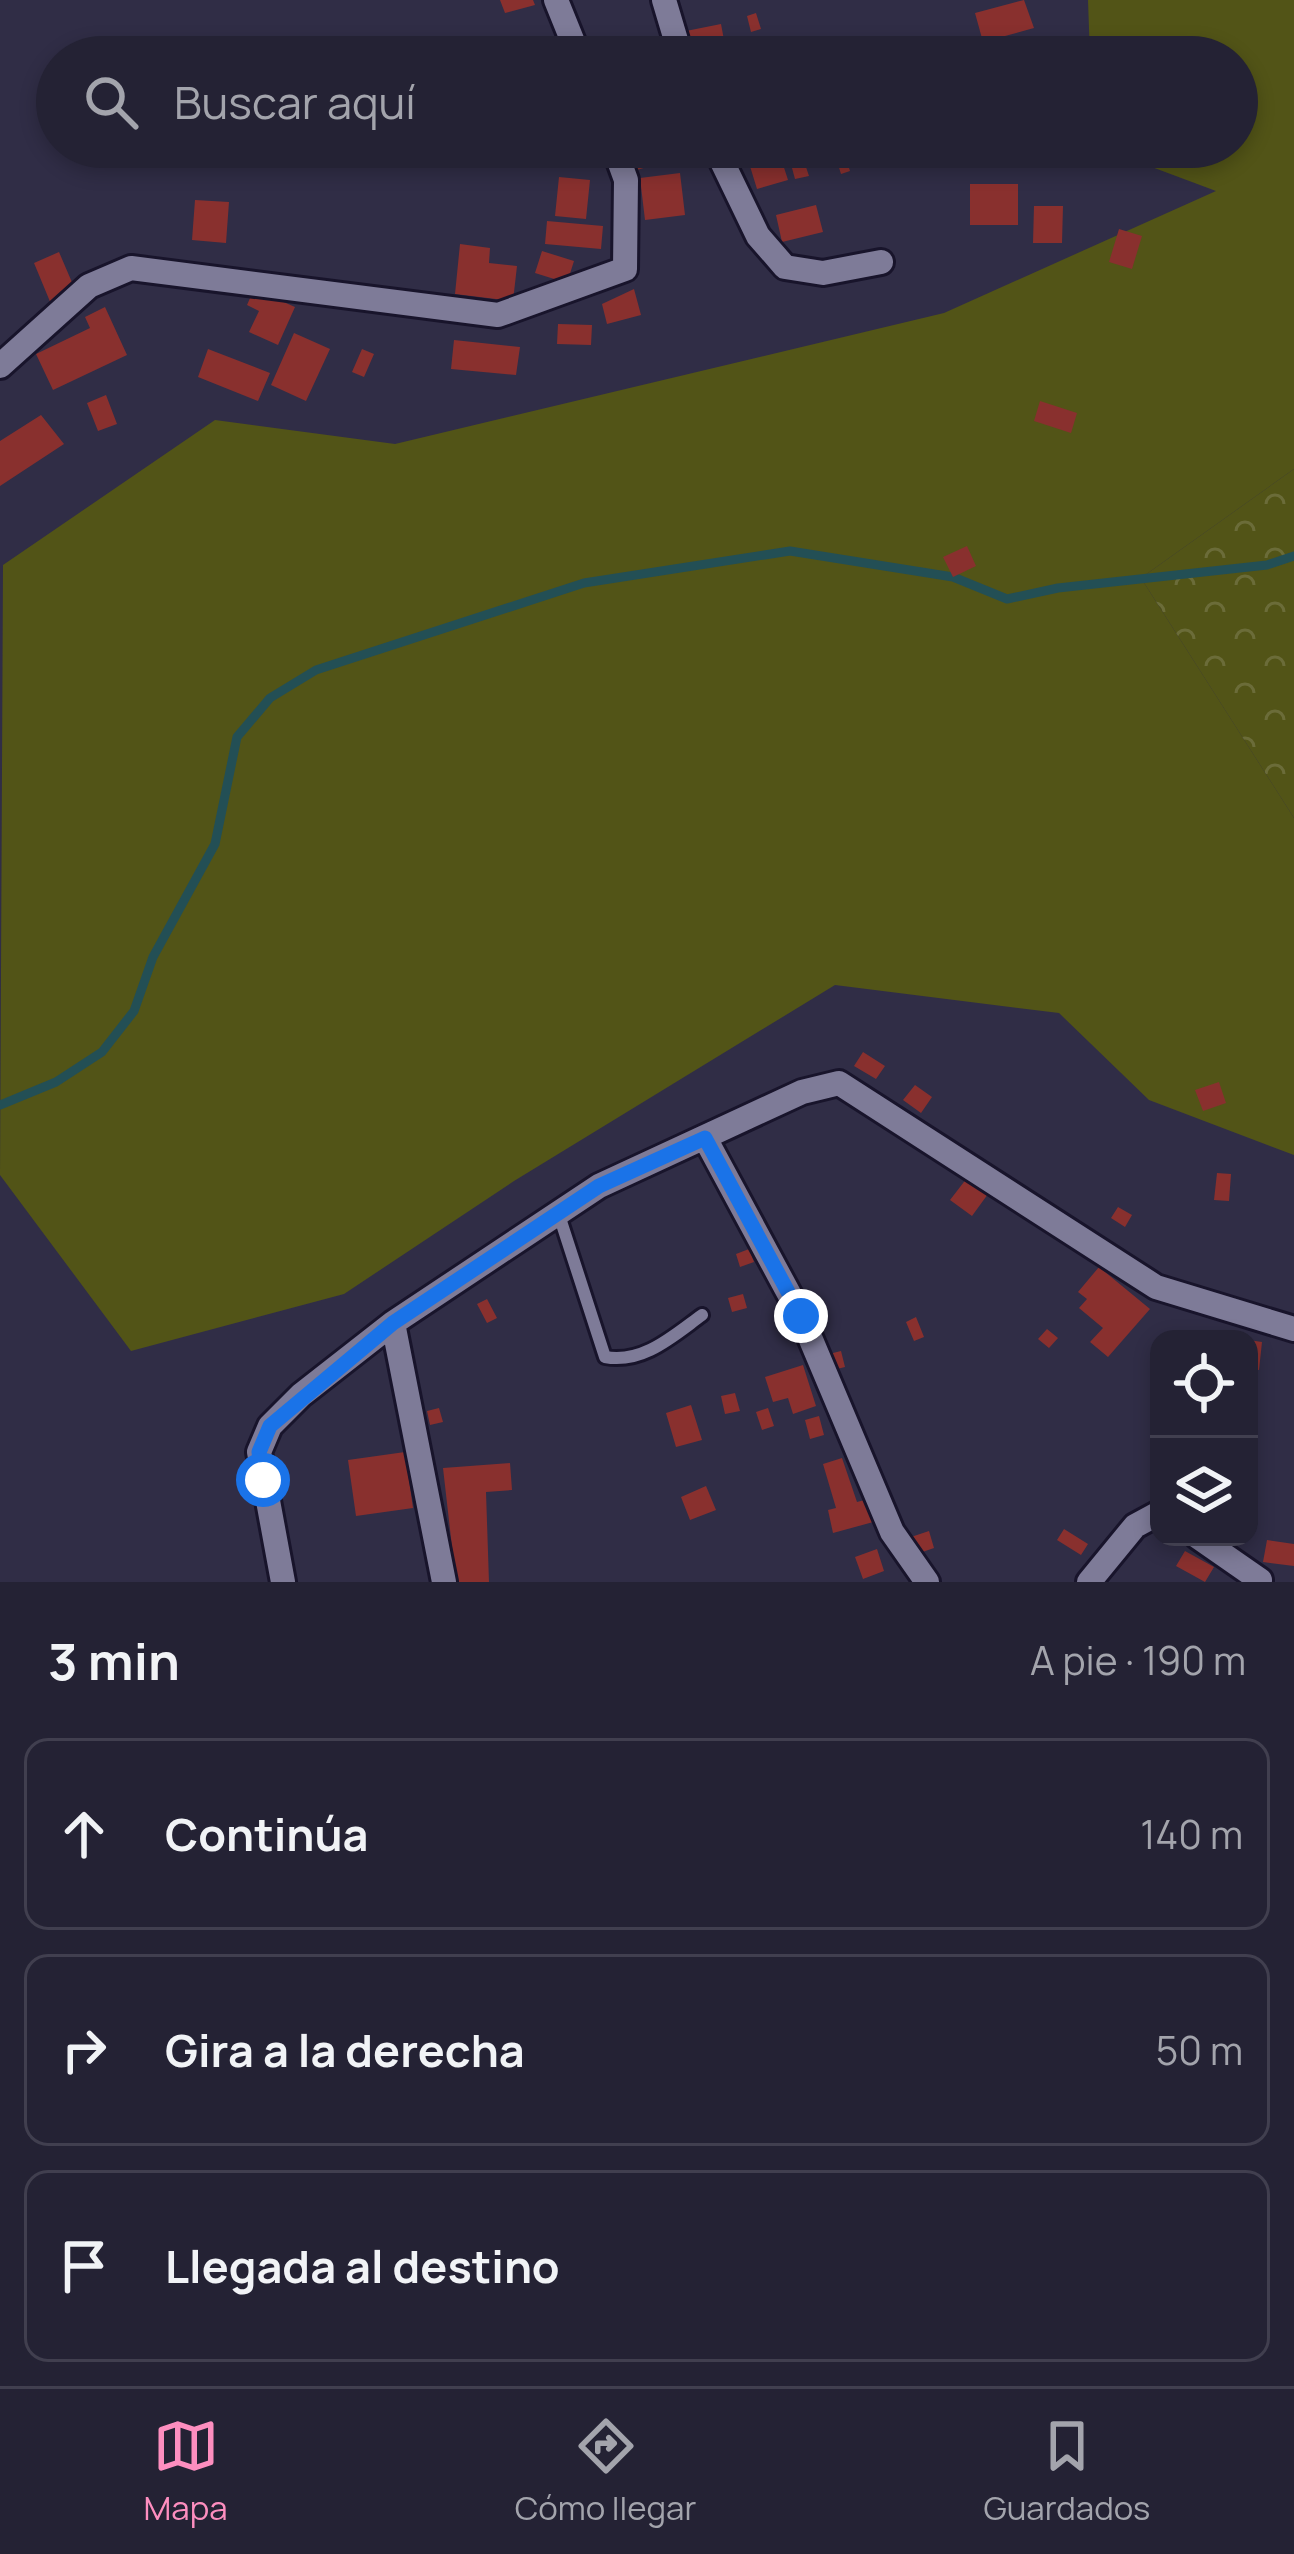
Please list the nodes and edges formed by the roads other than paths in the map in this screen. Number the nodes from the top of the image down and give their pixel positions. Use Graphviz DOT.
graph roads {
  1 [pos="556,0"];
  2 [pos="664,0"];
  3 [pos="571,36"];
  4 [pos="675,36"];
  5 [pos="622,168"];
  6 [pos="725,168"];
  7 [pos="881,262"];
  8 [pos="0,366"];
  9 [pos="705,1138"];
  10 [pos="560,1215"];
  11 [pos="702,1315"];
  12 [pos="393,1323"];
  13 [pos="1294,1329"];
  14 [pos="1150,1518"];
  15 [pos="1212,1546"];
  16 [pos="1264,1581"];
  17 [pos="283,1582"];
  18 [pos="444,1582"];
  19 [pos="927,1582"];
  20 [pos="1089,1582"];
  1 -- 3 [label="street"];
  2 -- 4 [label="street"];
  5 -- 8 [label="street"];
  6 -- 7 [label="street"];
  9 -- 10 [label="street"];
  9 -- 13 [label="street"];
  9 -- 19 [label="street"];
  10 -- 11 [label="lane"];
  10 -- 12 [label="street"];
  12 -- 17 [label="street"];
  12 -- 18 [label="street"];
  14 -- 20 [label="street"];
  15 -- 16 [label="street"];
}
